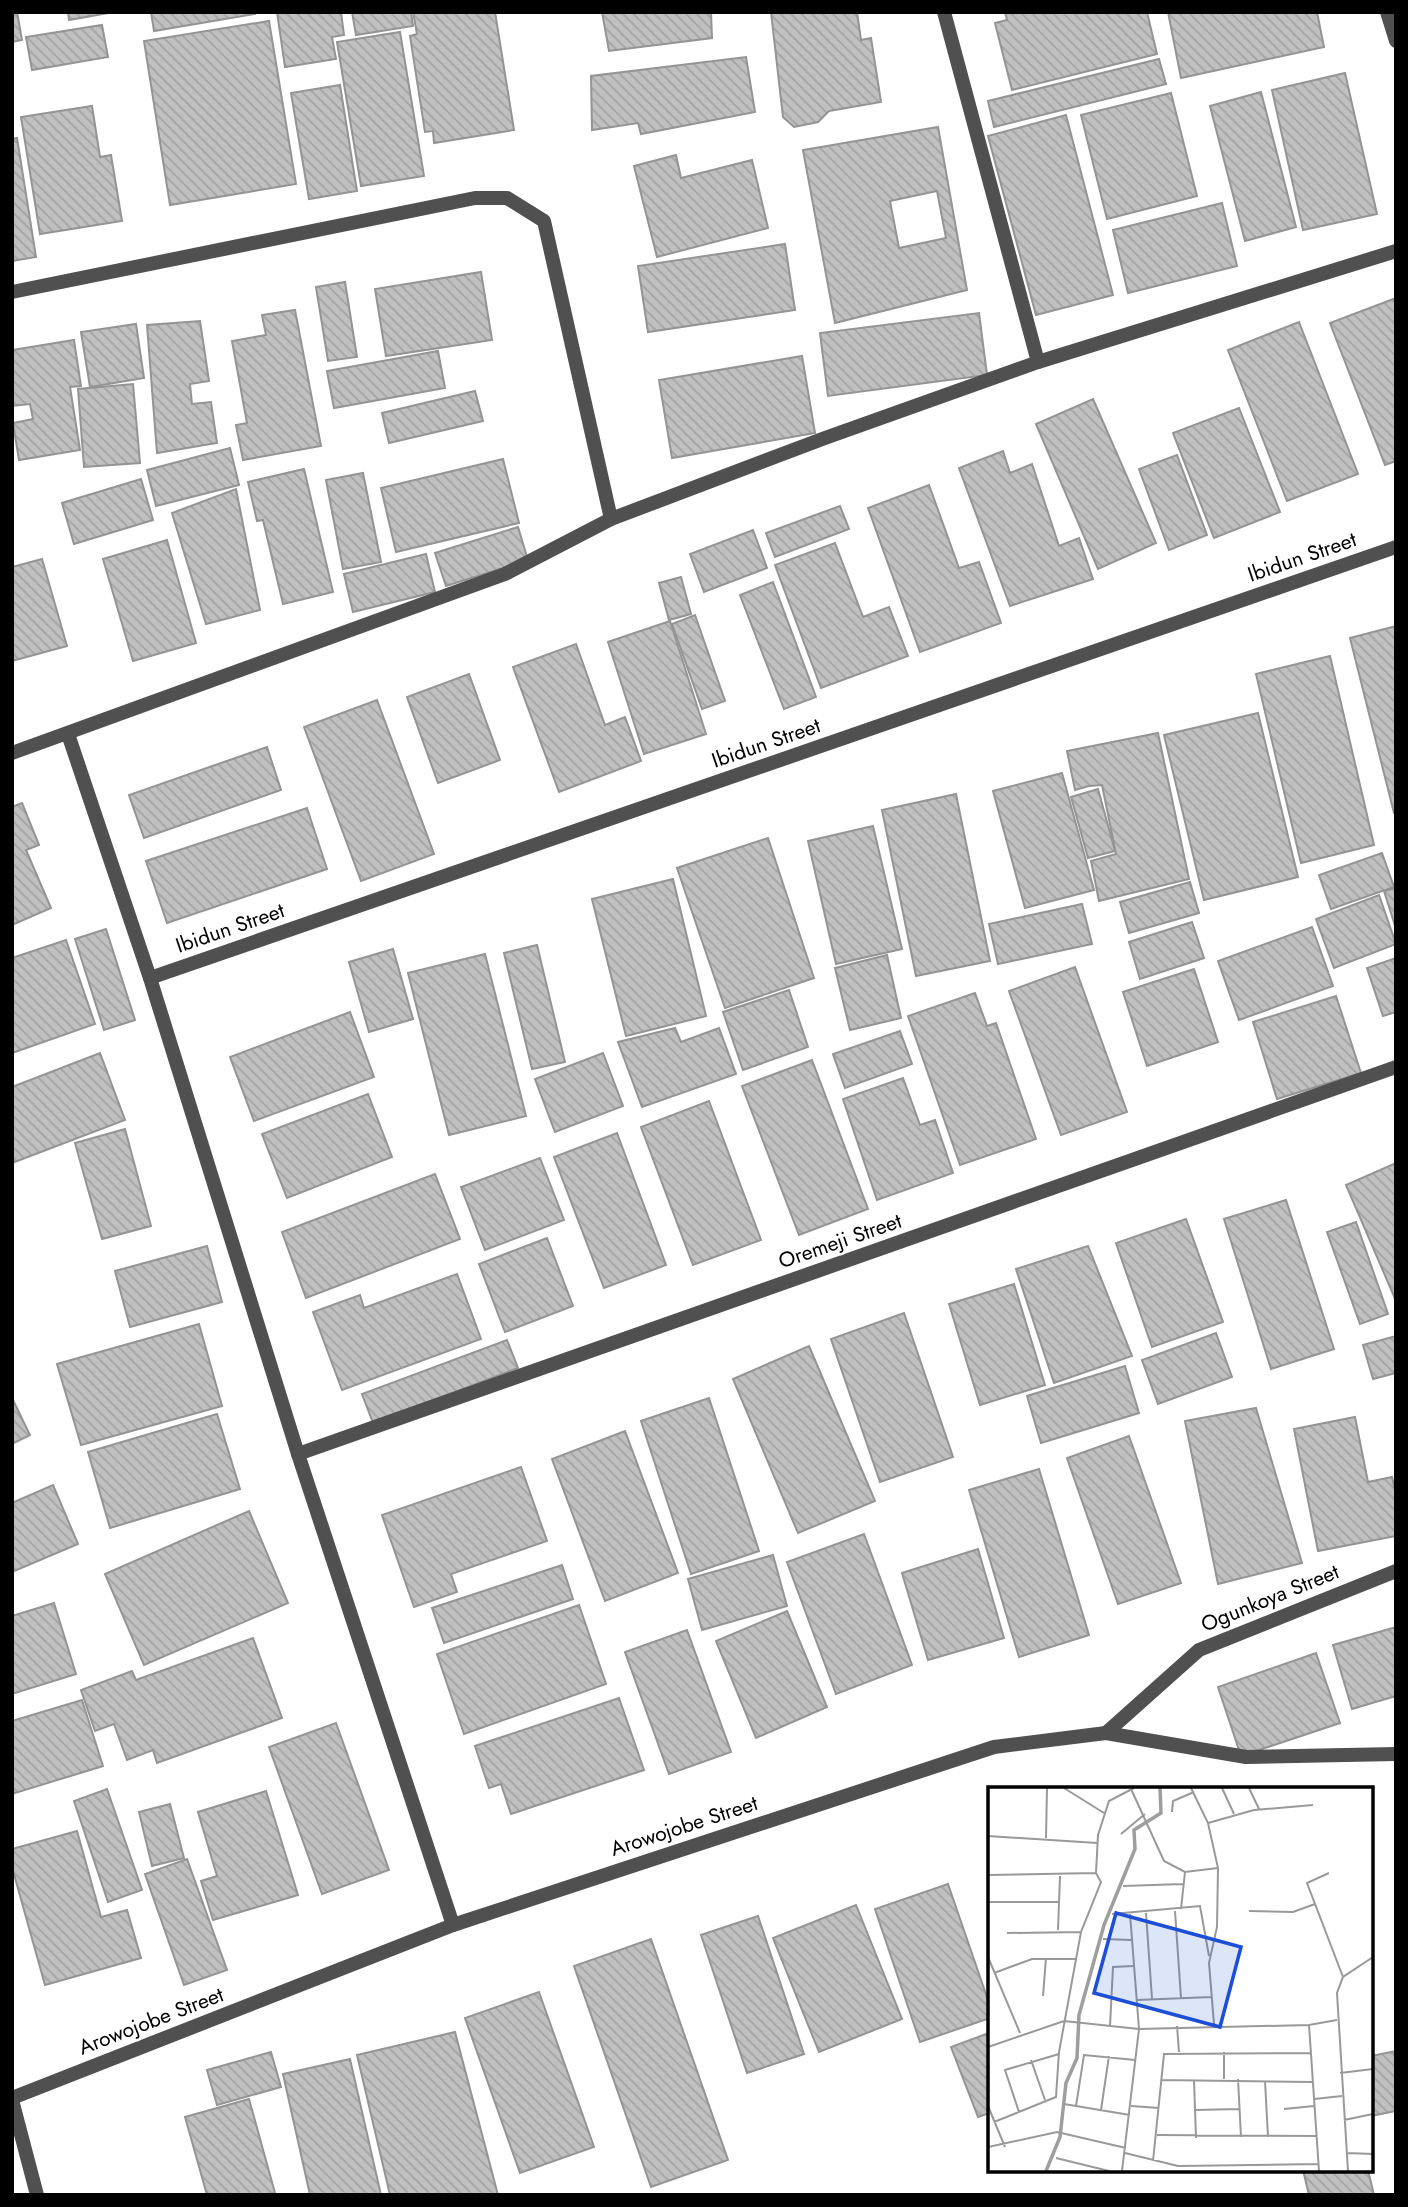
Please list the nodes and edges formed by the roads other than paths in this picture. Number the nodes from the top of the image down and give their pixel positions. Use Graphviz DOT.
graph roads {
  1 [pos="944,12"];
  2 [pos="1387,12"];
  3 [pos="1396,41"];
  4 [pos="1396,251"];
  5 [pos="12,292"];
  6 [pos="1038,362"];
  7 [pos="611,519"];
  8 [pos="1396,547"];
  9 [pos="68,734"];
  10 [pos="12,753"];
  11 [pos="150,978"];
  12 [pos="1396,1067"];
  13 [pos="298,1454"];
  14 [pos="1396,1571"];
  15 [pos="1106,1733"];
  16 [pos="1396,1754"];
  17 [pos="453,1925"];
  18 [pos="12,2099"];
  19 [pos="37,2195"];
  1 -- 6 [label="street"];
  2 -- 3 [label="street"];
  4 -- 6 [label="street"];
  5 -- 7 [label="street"];
  6 -- 7 [label="street"];
  7 -- 9 [label="street"];
  8 -- 11 [label="street, Ibidun Street"];
  9 -- 10 [label="street"];
  9 -- 11 [label="street"];
  11 -- 13 [label="street"];
  12 -- 13 [label="street, Oremeji Street"];
  13 -- 17 [label="street"];
  14 -- 15 [label="street, Ogunkoya Street"];
  15 -- 16 [label="street, Arowojobe Street"];
  15 -- 17 [label="street, Arowojobe Street"];
  17 -- 18 [label="street, Arowojobe Street"];
  18 -- 19 [label="street"];
}
